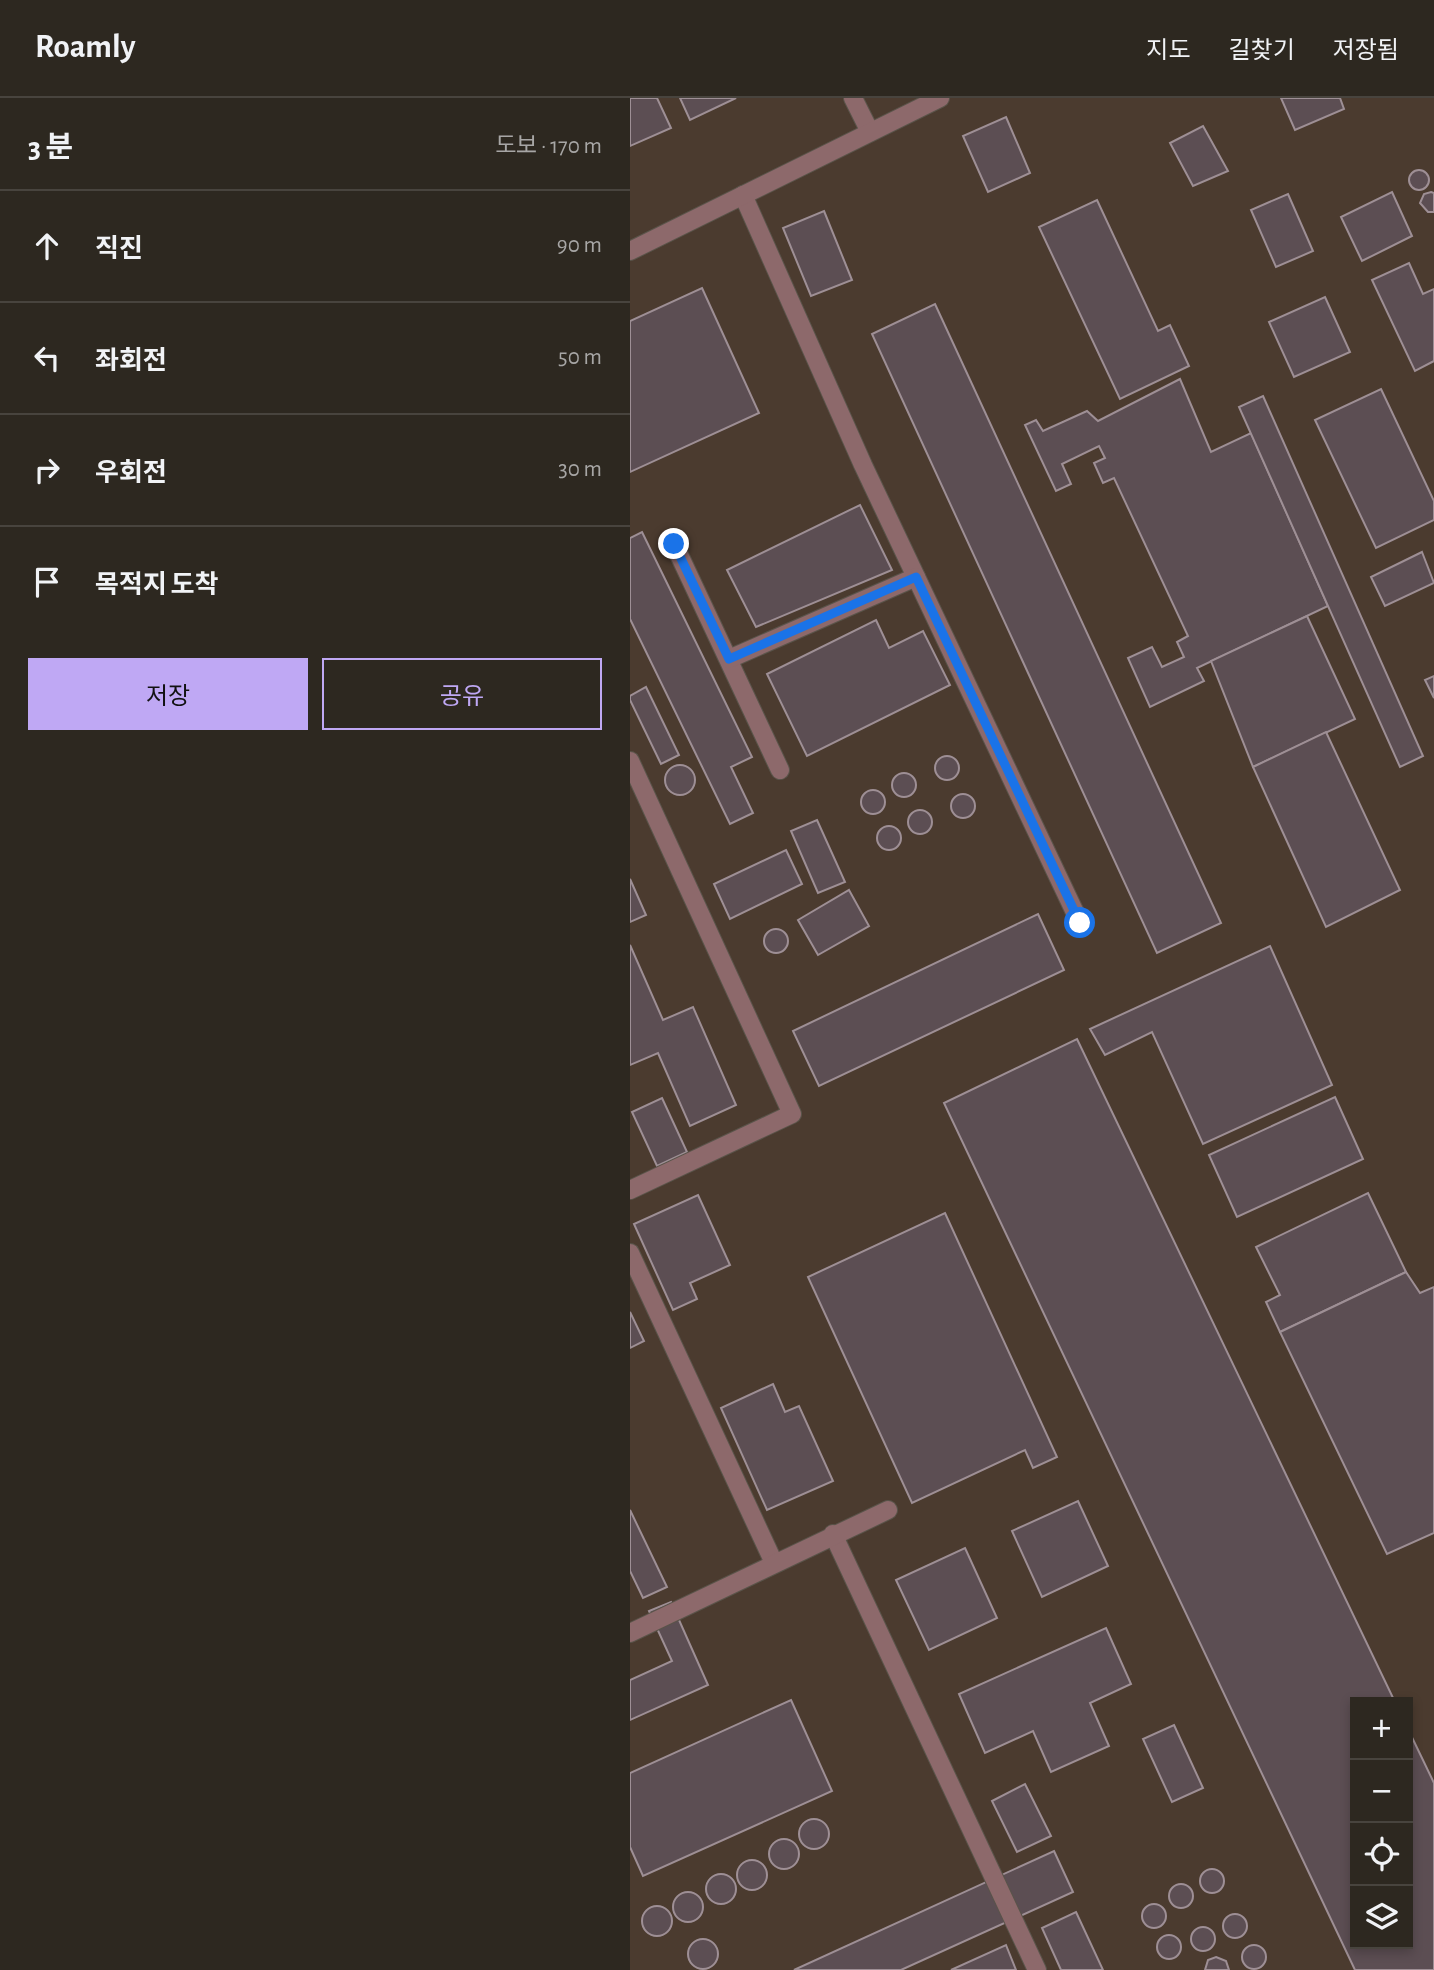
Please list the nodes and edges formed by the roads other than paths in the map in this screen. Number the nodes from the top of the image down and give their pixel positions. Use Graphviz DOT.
graph roads {
  1 [pos="853,98"];
  2 [pos="940,98"];
  3 [pos="870,132"];
  4 [pos="743,195"];
  5 [pos="630,251"];
  6 [pos="674,544"];
  7 [pos="916,577"];
  8 [pos="729,659"];
  9 [pos="630,761"];
  10 [pos="780,770"];
  11 [pos="1080,923"];
  12 [pos="632,1184"];
  13 [pos="630,1253"];
  14 [pos="888,1510"];
  15 [pos="833,1534"];
  16 [pos="774,1563"];
  17 [pos="630,1633"];
  18 [pos="1038,1970"];
  1 -- 3 [label="lane"];
  2 -- 3 [label="lane"];
  3 -- 4 [label="lane"];
  4 -- 5 [label="lane"];
  4 -- 7 [label="lane"];
  6 -- 8 [label="lane"];
  7 -- 8 [label="lane"];
  7 -- 11 [label="lane"];
  8 -- 10 [label="lane"];
  9 -- 12 [label="lane"];
  13 -- 16 [label="lane"];
  14 -- 15 [label="lane"];
  15 -- 16 [label="lane"];
  15 -- 18 [label="lane"];
  16 -- 17 [label="lane"];
}
